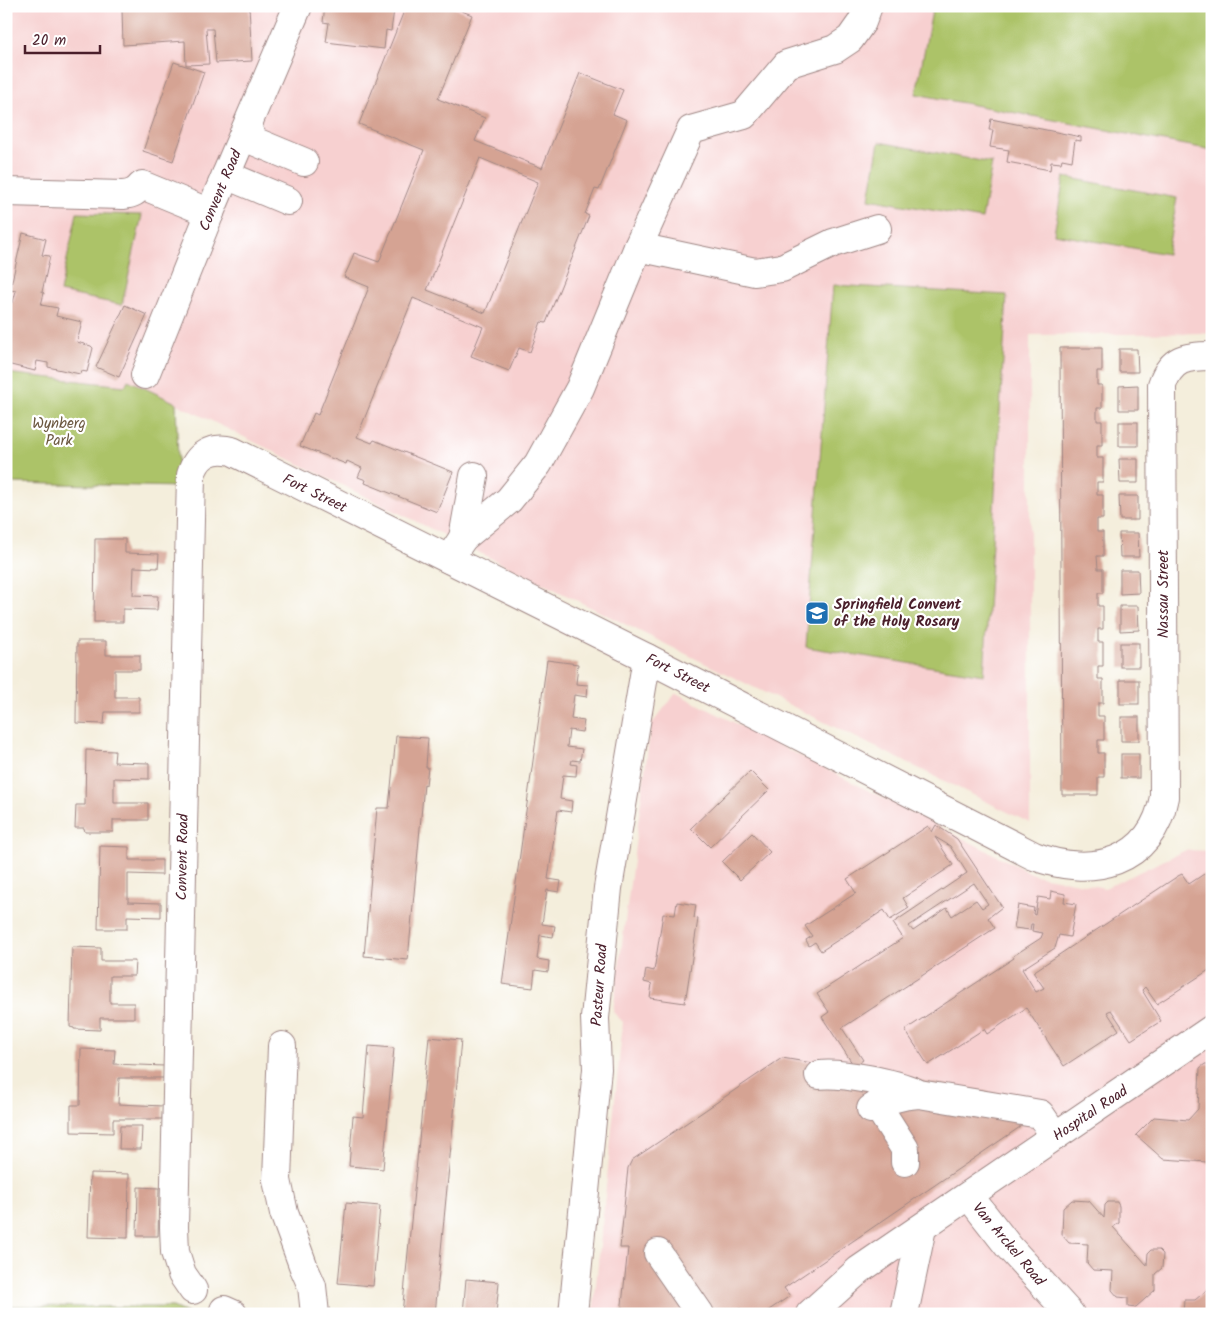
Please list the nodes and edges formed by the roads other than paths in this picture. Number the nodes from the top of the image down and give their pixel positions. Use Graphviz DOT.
graph roads {
  1 [pos="298,6"];
  2 [pos="868,6"];
  3 [pos="249,122"];
  4 [pos="304,162"];
  5 [pos="226,175"];
  6 [pos="6,192"];
  7 [pos="288,201"];
  8 [pos="210,213"];
  9 [pos="876,229"];
  10 [pos="638,247"];
  11 [pos="1212,356"];
  12 [pos="145,375"];
  13 [pos="232,451"];
  14 [pos="474,476"];
  15 [pos="456,548"];
  16 [pos="648,658"];
  17 [pos="1128,855"];
  18 [pos="1212,1029"];
  19 [pos="282,1046"];
  20 [pos="819,1075"];
  21 [pos="919,1094"];
  22 [pos="1056,1136"];
  23 [pos="905,1162"];
  24 [pos="968,1196"];
  25 [pos="922,1228"];
  26 [pos="658,1253"];
  27 [pos="193,1290"];
  28 [pos="315,1314"];
  29 [pos="573,1314"];
  30 [pos="700,1314"];
  31 [pos="810,1314"];
  32 [pos="904,1314"];
  33 [pos="1070,1314"];
  1 -- 3 [label="street, Convent Road"];
  2 -- 10 [label="street"];
  3 -- 4 [label="street"];
  3 -- 5 [label="street, Convent Road"];
  5 -- 7 [label="street"];
  5 -- 8 [label="street, Convent Road"];
  6 -- 8 [label="street"];
  8 -- 12 [label="street, Convent Road"];
  9 -- 10 [label="street"];
  10 -- 15 [label="street"];
  11 -- 17 [label="street, Nassau Street"];
  13 -- 15 [label="street, Fort Street"];
  13 -- 27 [label="street, Convent Road"];
  14 -- 15 [label="street"];
  15 -- 16 [label="street, Fort Street"];
  16 -- 17 [label="street, Fort Street"];
  16 -- 29 [label="street, Pasteur Road"];
  18 -- 22 [label="street, Hospital Road"];
  19 -- 28 [label="street"];
  20 -- 21 [label="street"];
  21 -- 22 [label="street"];
  21 -- 23 [label="street"];
  22 -- 24 [label="street, Hospital Road"];
  24 -- 25 [label="street, Hospital Road"];
  24 -- 33 [label="street, Van Arckel Road"];
  25 -- 31 [label="street, Hospital Road"];
  25 -- 32 [label="street"];
  26 -- 30 [label="street"];
}
